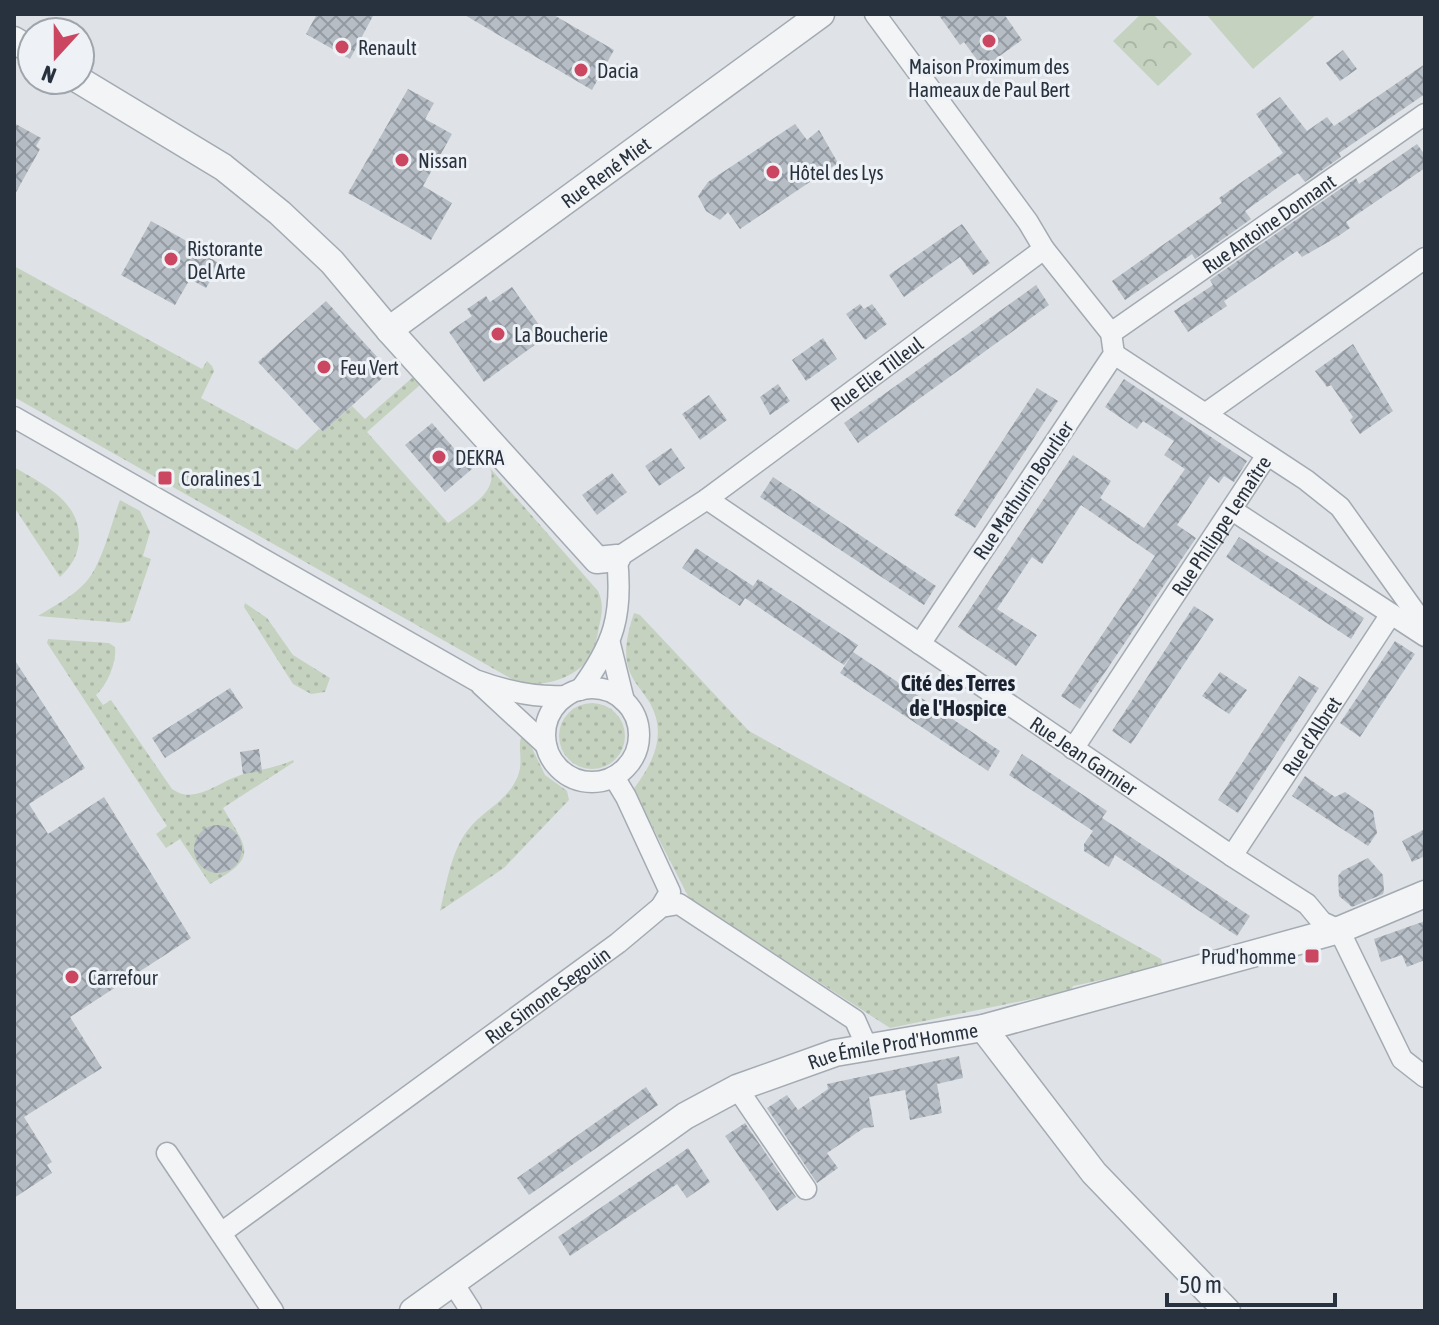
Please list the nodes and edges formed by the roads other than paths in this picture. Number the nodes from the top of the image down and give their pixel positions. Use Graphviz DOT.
graph roads {
  1 [pos="821,14"];
  2 [pos="875,14"];
  3 [pos="96,90"];
  4 [pos="1425,114"];
  5 [pos="1044,249"];
  6 [pos="1425,258"];
  7 [pos="389,330"];
  8 [pos="1111,333"];
  9 [pos="1114,354"];
  10 [pos="1205,414"];
  11 [pos="14,417"];
  12 [pos="1267,455"];
  13 [pos="707,499"];
  14 [pos="1232,510"];
  15 [pos="617,558"];
  16 [pos="1419,602"];
  17 [pos="1391,614"];
  18 [pos="1425,626"];
  19 [pos="1425,636"];
  20 [pos="610,644"];
  21 [pos="920,644"];
  22 [pos="475,680"];
  23 [pos="573,693"];
  24 [pos="624,701"];
  25 [pos="546,745"];
  26 [pos="1073,749"];
  27 [pos="614,777"];
  28 [pos="1232,856"];
  29 [pos="1425,894"];
  30 [pos="661,907"];
  31 [pos="1339,930"];
  32 [pos="983,1028"];
  33 [pos="867,1047"];
  34 [pos="1425,1077"];
  35 [pos="737,1088"];
  36 [pos="167,1153"];
  37 [pos="806,1189"];
  38 [pos="221,1233"];
  39 [pos="453,1283"];
  40 [pos="273,1311"];
  41 [pos="413,1311"];
  42 [pos="471,1311"];
  43 [pos="1227,1311"];
  1 -- 7 [label="street, Rue René Miet"];
  2 -- 5 [label="street"];
  3 -- 7 [label="street"];
  4 -- 8 [label="street, Rue Antoine Donnant"];
  5 -- 8 [label="street"];
  5 -- 13 [label="street, Rue Elie Tilleul"];
  6 -- 10 [label="street"];
  7 -- 15 [label="street"];
  8 -- 9 [label="street"];
  9 -- 10 [label="street, Rue Philippe Lemaître"];
  9 -- 21 [label="street, Rue Mathurin Bourlier"];
  10 -- 12 [label="street, Rue Philippe Lemaître"];
  11 -- 22 [label="street"];
  12 -- 14 [label="street, Rue Philippe Lemaître"];
  12 -- 16 [label="street"];
  13 -- 15 [label="street, Rue Elie Tilleul"];
  13 -- 21 [label="street, Rue Jean Garnier"];
  14 -- 17 [label="street"];
  14 -- 26 [label="street, Rue Philippe Lemaître"];
  15 -- 20 [label="street"];
  16 -- 18 [label="street"];
  17 -- 19 [label="street"];
  17 -- 28 [label="street, Rue d'Albret"];
  20 -- 23 [label="street"];
  20 -- 24 [label="street"];
  21 -- 26 [label="street, Rue Jean Garnier"];
  22 -- 23 [label="street"];
  22 -- 25 [label="street"];
  23 -- 24 [label="street"];
  23 -- 25 [label="street"];
  24 -- 27 [label="street"];
  25 -- 27 [label="street"];
  26 -- 28 [label="street, Rue Jean Garnier"];
  27 -- 30 [label="street"];
  28 -- 31 [label="street, Rue Jean Garnier"];
  29 -- 31 [label="street, Rue Émile Prod'Homme"];
  30 -- 33 [label="street"];
  30 -- 38 [label="street, Rue Simone Segouin"];
  31 -- 32 [label="street, Rue Émile Prod'Homme"];
  31 -- 34 [label="street"];
  32 -- 33 [label="street, Rue Émile Prod'Homme"];
  32 -- 43 [label="street"];
  33 -- 35 [label="street, Rue Émile Prod'Homme"];
  35 -- 37 [label="street"];
  35 -- 39 [label="street, Rue Émile Prod'Homme"];
  36 -- 38 [label="street"];
  38 -- 40 [label="street"];
  39 -- 41 [label="street, Rue Émile Prod'Homme"];
  39 -- 42 [label="street"];
}
